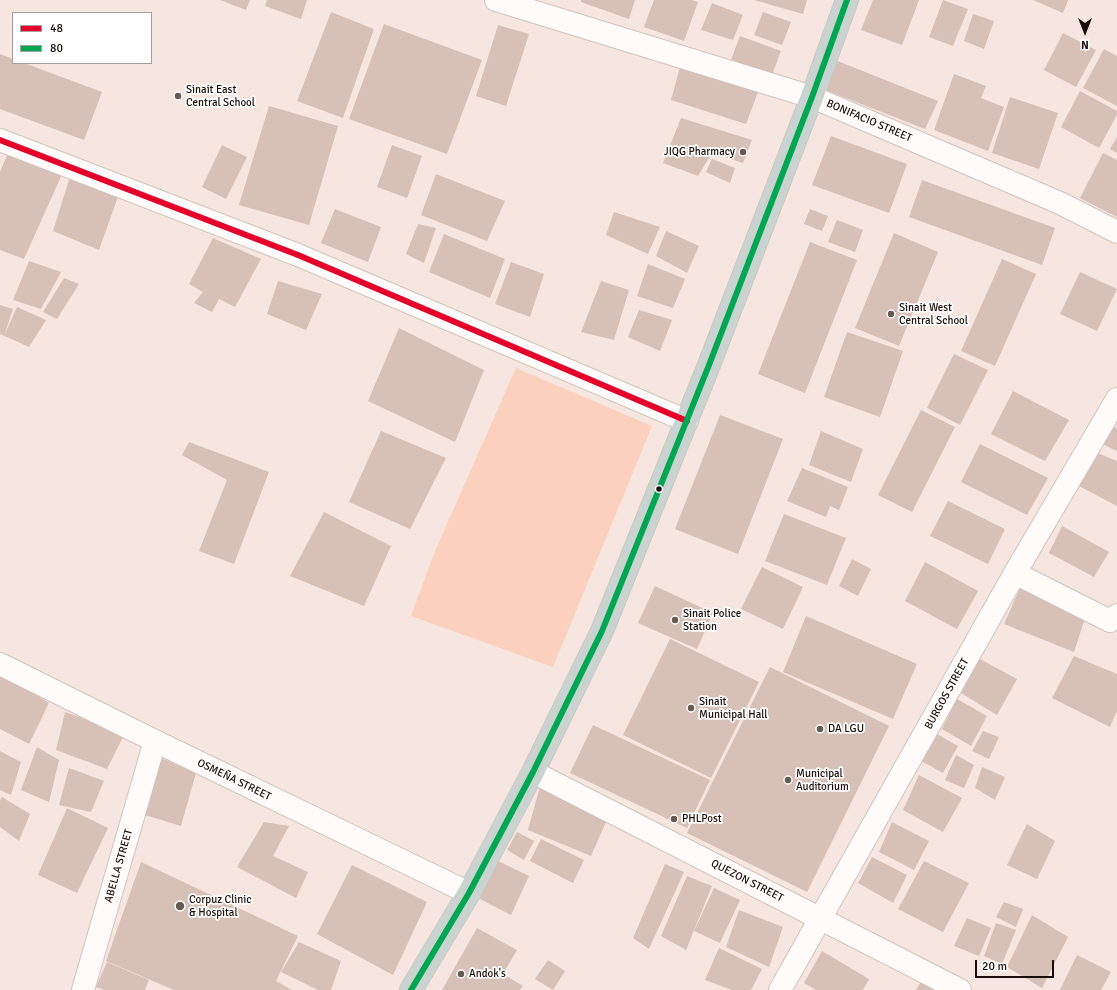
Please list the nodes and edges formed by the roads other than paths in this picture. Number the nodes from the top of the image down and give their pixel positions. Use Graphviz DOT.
graph roads {
  1 [pos="496,0"];
  2 [pos="847,0"];
  3 [pos="812,97"];
  4 [pos="0,140"];
  5 [pos="1117,232"];
  6 [pos="1117,399"];
  7 [pos="687,421"];
  8 [pos="1015,573"];
  9 [pos="1115,620"];
  10 [pos="0,664"];
  11 [pos="154,741"];
  12 [pos="533,772"];
  13 [pos="469,893"];
  14 [pos="821,919"];
  15 [pos="83,990"];
  16 [pos="411,990"];
  17 [pos="780,990"];
  18 [pos="960,990"];
  1 -- 3 [label="street, BONIFACIO STREET"];
  2 -- 3 [label="highway"];
  3 -- 5 [label="street, BONIFACIO STREET"];
  3 -- 7 [label="highway"];
  4 -- 7 [label="street"];
  6 -- 8 [label="street, BURGOS STREET"];
  7 -- 12 [label="highway"];
  8 -- 9 [label="street"];
  8 -- 14 [label="street, BURGOS STREET"];
  10 -- 11 [label="street, OSMEÑA STREET"];
  11 -- 13 [label="street, OSMEÑA STREET"];
  11 -- 15 [label="street, ABELLA STREET"];
  12 -- 13 [label="highway"];
  12 -- 14 [label="street, QUEZON STREET"];
  13 -- 16 [label="highway"];
  14 -- 17 [label="street, BURGOS STREET"];
  14 -- 18 [label="street, QUEZON STREET"];
}
